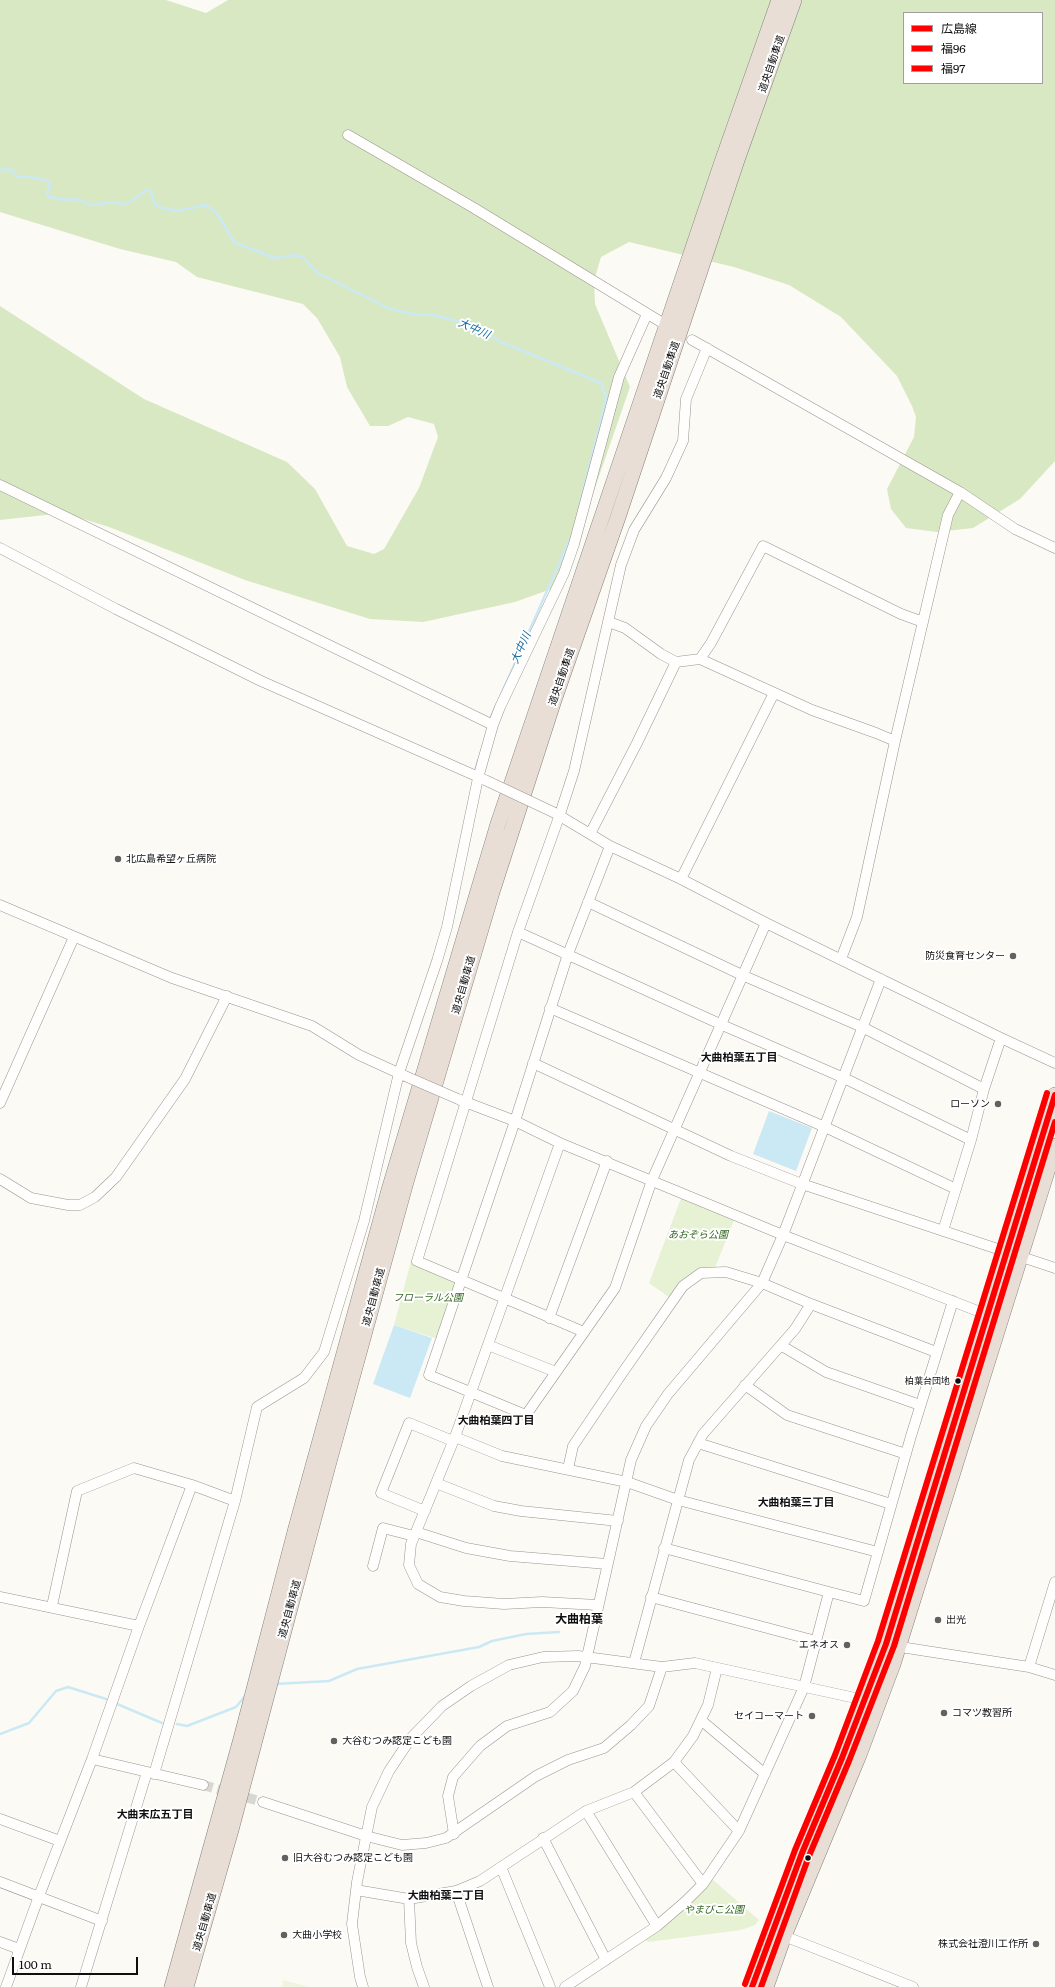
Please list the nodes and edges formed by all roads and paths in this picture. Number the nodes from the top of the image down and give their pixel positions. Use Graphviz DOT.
graph roads {
  1 [pos="779,0"];
  2 [pos="794,0"];
  3 [pos="348,135"];
  4 [pos="648,314"];
  5 [pos="661,322"];
  6 [pos="692,340"];
  7 [pos="707,348"];
  8 [pos="0,485"];
  9 [pos="960,492"];
  10 [pos="0,548"];
  11 [pos="1055,548"];
  12 [pos="609,622"];
  13 [pos="923,622"];
  14 [pos="700,659"];
  15 [pos="676,662"];
  16 [pos="774,693"];
  17 [pos="493,725"];
  18 [pos="895,741"];
  19 [pos="481,779"];
  20 [pos="557,815"];
  21 [pos="590,834"];
  22 [pos="610,846"];
  23 [pos="681,879"];
  24 [pos="588,902"];
  25 [pos="0,905"];
  26 [pos="766,923"];
  27 [pos="518,932"];
  28 [pos="74,937"];
  29 [pos="568,954"];
  30 [pos="841,959"];
  31 [pos="742,975"];
  32 [pos="881,979"];
  33 [pos="227,996"];
  34 [pos="550,1008"];
  35 [pos="720,1024"];
  36 [pos="862,1027"];
  37 [pos="1001,1038"];
  38 [pos="533,1063"];
  39 [pos="1055,1063"];
  40 [pos="698,1073"];
  41 [pos="402,1074"];
  42 [pos="844,1078"];
  43 [pos="984,1089"];
  44 [pos="1055,1095"];
  45 [pos="462,1100"];
  46 [pos="0,1103"];
  47 [pos="515,1121"];
  48 [pos="824,1127"];
  49 [pos="674,1130"];
  50 [pos="971,1140"];
  51 [pos="560,1143"];
  52 [pos="1055,1146"];
  53 [pos="607,1161"];
  54 [pos="0,1179"];
  55 [pos="652,1180"];
  56 [pos="802,1184"];
  57 [pos="956,1189"];
  58 [pos="943,1231"];
  59 [pos="783,1235"];
  60 [pos="1013,1255"];
  61 [pos="1055,1268"];
  62 [pos="461,1281"];
  63 [pos="762,1283"];
  64 [pos="504,1299"];
  65 [pos="953,1301"];
  66 [pos="811,1304"];
  67 [pos="549,1318"];
  68 [pos="995,1318"];
  69 [pos="584,1332"];
  70 [pos="488,1345"];
  71 [pos="782,1346"];
  72 [pos="936,1352"];
  73 [pos="556,1372"];
  74 [pos="745,1385"];
  75 [pos="471,1393"];
  76 [pos="920,1405"];
  77 [pos="454,1439"];
  78 [pos="698,1443"];
  79 [pos="906,1454"];
  80 [pos="568,1469"];
  81 [pos="627,1482"];
  82 [pos="436,1483"];
  83 [pos="192,1485"];
  84 [pos="678,1500"];
  85 [pos="235,1501"];
  86 [pos="891,1504"];
  87 [pos="424,1511"];
  88 [pos="618,1521"];
  89 [pos="415,1534"];
  90 [pos="664,1548"];
  91 [pos="878,1552"];
  92 [pos="607,1564"];
  93 [pos="372,1566"];
  94 [pos="1055,1582"];
  95 [pos="829,1592"];
  96 [pos="0,1597"];
  97 [pos="652,1597"];
  98 [pos="598,1605"];
  99 [pos="52,1606"];
  100 [pos="139,1626"];
  101 [pos="816,1641"];
  102 [pos="892,1645"];
  103 [pos="586,1657"];
  104 [pos="634,1663"];
  105 [pos="1029,1666"];
  106 [pos="662,1667"];
  107 [pos="716,1668"];
  108 [pos="1055,1675"];
  109 [pos="804,1688"];
  110 [pos="872,1702"];
  111 [pos="702,1721"];
  112 [pos="92,1759"];
  113 [pos="674,1762"];
  114 [pos="151,1773"];
  115 [pos="766,1774"];
  116 [pos="203,1785"];
  117 [pos="634,1792"];
  118 [pos="263,1802"];
  119 [pos="586,1811"];
  120 [pos="0,1819"];
  121 [pos="739,1830"];
  122 [pos="454,1834"];
  123 [pos="366,1836"];
  124 [pos="543,1838"];
  125 [pos="60,1842"];
  126 [pos="501,1867"];
  127 [pos="0,1882"];
  128 [pos="703,1884"];
  129 [pos="356,1890"];
  130 [pos="456,1891"];
  131 [pos="39,1896"];
  132 [pos="409,1899"];
  133 [pos="102,1920"];
  134 [pos="657,1926"];
  135 [pos="779,1934"];
  136 [pos="0,1942"];
  137 [pos="19,1949"];
  138 [pos="606,1960"];
  139 [pos="6,1987"];
  140 [pos="81,1987"];
  141 [pos="172,1987"];
  142 [pos="186,1987"];
  143 [pos="363,1987"];
  144 [pos="424,1987"];
  145 [pos="488,1987"];
  146 [pos="550,1987"];
  147 [pos="565,1987"];
  148 [pos="752,1987"];
  149 [pos="766,1987"];
  150 [pos="912,1987"];
  1 -- 141 [label="highway, 道央自動車道"];
  2 -- 142 [label="highway, 道央自動車道"];
  3 -- 4 [label="street"];
  4 -- 5 [label="street"];
  4 -- 17 [label="street"];
  6 -- 7 [label="street"];
  7 -- 9 [label="street"];
  7 -- 12 [label="street"];
  8 -- 17 [label="street"];
  9 -- 11 [label="street"];
  9 -- 13 [label="street"];
  10 -- 19 [label="street"];
  12 -- 15 [label="street"];
  12 -- 20 [label="street"];
  13 -- 14 [label="street"];
  13 -- 18 [label="street"];
  14 -- 15 [label="street"];
  14 -- 16 [label="street"];
  15 -- 21 [label="street"];
  16 -- 18 [label="street"];
  16 -- 23 [label="street"];
  17 -- 19 [label="street"];
  18 -- 30 [label="street"];
  19 -- 20 [label="street, bridge"];
  19 -- 41 [label="street"];
  20 -- 21 [label="street"];
  20 -- 27 [label="street"];
  21 -- 22 [label="street"];
  22 -- 23 [label="street"];
  22 -- 24 [label="street"];
  23 -- 26 [label="street"];
  24 -- 29 [label="street"];
  24 -- 31 [label="street"];
  25 -- 28 [label="street"];
  26 -- 30 [label="street"];
  26 -- 31 [label="street"];
  27 -- 29 [label="street"];
  27 -- 45 [label="street"];
  28 -- 33 [label="street"];
  28 -- 46 [label="street"];
  29 -- 34 [label="street"];
  29 -- 35 [label="street"];
  30 -- 32 [label="street"];
  31 -- 35 [label="street"];
  31 -- 36 [label="street"];
  32 -- 36 [label="street"];
  32 -- 37 [label="street"];
  33 -- 41 [label="street"];
  33 -- 54 [label="street"];
  34 -- 38 [label="street"];
  34 -- 40 [label="street"];
  35 -- 40 [label="street"];
  35 -- 42 [label="street"];
  36 -- 42 [label="street"];
  36 -- 43 [label="street"];
  37 -- 39 [label="street"];
  37 -- 43 [label="street"];
  38 -- 47 [label="street"];
  38 -- 49 [label="street"];
  40 -- 48 [label="street"];
  40 -- 49 [label="street"];
  41 -- 45 [label="street, bridge"];
  41 -- 85 [label="street"];
  42 -- 48 [label="street"];
  42 -- 50 [label="street"];
  43 -- 50 [label="street"];
  44 -- 60 [label="highway"];
  45 -- 47 [label="street"];
  45 -- 62 [label="street"];
  47 -- 51 [label="street"];
  47 -- 62 [label="street"];
  48 -- 56 [label="street"];
  48 -- 57 [label="street"];
  49 -- 55 [label="street"];
  49 -- 56 [label="street"];
  50 -- 57 [label="street"];
  51 -- 53 [label="street"];
  51 -- 64 [label="street"];
  52 -- 60 [label="highway"];
  53 -- 55 [label="street"];
  53 -- 67 [label="street"];
  55 -- 59 [label="street"];
  55 -- 69 [label="street"];
  56 -- 58 [label="street"];
  56 -- 59 [label="street"];
  57 -- 58 [label="street"];
  58 -- 60 [label="street"];
  59 -- 63 [label="street"];
  59 -- 65 [label="street"];
  60 -- 61 [label="street"];
  60 -- 68 [label="highway"];
  62 -- 64 [label="street"];
  62 -- 75 [label="street"];
  63 -- 66 [label="street"];
  63 -- 80 [label="street"];
  63 -- 81 [label="street"];
  64 -- 67 [label="street"];
  64 -- 70 [label="street"];
  65 -- 68 [label="street"];
  65 -- 72 [label="street"];
  66 -- 71 [label="street"];
  66 -- 72 [label="street"];
  67 -- 69 [label="street"];
  68 -- 102 [label="highway"];
  69 -- 73 [label="street"];
  70 -- 73 [label="street"];
  70 -- 75 [label="street"];
  71 -- 74 [label="street"];
  71 -- 76 [label="street"];
  72 -- 76 [label="street"];
  73 -- 75 [label="street"];
  74 -- 78 [label="street"];
  74 -- 79 [label="street"];
  75 -- 77 [label="street"];
  76 -- 79 [label="street"];
  77 -- 80 [label="street"];
  77 -- 82 [label="street"];
  77 -- 87 [label="street"];
  78 -- 84 [label="street"];
  78 -- 86 [label="street"];
  79 -- 86 [label="street"];
  80 -- 81 [label="street"];
  81 -- 84 [label="street"];
  81 -- 88 [label="street"];
  82 -- 87 [label="street"];
  82 -- 88 [label="street"];
  83 -- 85 [label="street"];
  83 -- 99 [label="street"];
  83 -- 100 [label="street"];
  84 -- 90 [label="street"];
  84 -- 91 [label="street"];
  85 -- 114 [label="street"];
  86 -- 91 [label="street"];
  87 -- 89 [label="street"];
  88 -- 92 [label="street"];
  89 -- 92 [label="street"];
  89 -- 93 [label="street"];
  89 -- 98 [label="street"];
  90 -- 95 [label="street"];
  90 -- 97 [label="street"];
  91 -- 95 [label="street"];
  92 -- 98 [label="street"];
  94 -- 105 [label="street"];
  95 -- 101 [label="street"];
  96 -- 99 [label="street"];
  97 -- 101 [label="street"];
  97 -- 104 [label="street"];
  98 -- 103 [label="street"];
  99 -- 100 [label="street"];
  100 -- 112 [label="street"];
  101 -- 109 [label="street"];
  102 -- 105 [label="street"];
  102 -- 110 [label="highway"];
  103 -- 104 [label="street"];
  103 -- 122 [label="street"];
  103 -- 123 [label="street"];
  104 -- 106 [label="street"];
  105 -- 108 [label="street"];
  106 -- 107 [label="street"];
  106 -- 122 [label="street"];
  107 -- 109 [label="street"];
  107 -- 111 [label="street"];
  109 -- 110 [label="street"];
  109 -- 115 [label="street"];
  110 -- 135 [label="highway"];
  111 -- 113 [label="street"];
  111 -- 115 [label="street"];
  112 -- 114 [label="street"];
  112 -- 125 [label="street"];
  113 -- 117 [label="street"];
  113 -- 121 [label="street"];
  114 -- 116 [label="street"];
  114 -- 133 [label="street"];
  115 -- 121 [label="street"];
  117 -- 119 [label="street"];
  117 -- 128 [label="street"];
  118 -- 123 [label="street"];
  119 -- 124 [label="street"];
  119 -- 134 [label="street"];
  120 -- 125 [label="street"];
  121 -- 128 [label="street"];
  122 -- 123 [label="street"];
  123 -- 129 [label="street"];
  124 -- 126 [label="street"];
  124 -- 138 [label="street"];
  125 -- 131 [label="street"];
  126 -- 130 [label="street"];
  126 -- 146 [label="street"];
  127 -- 131 [label="street"];
  128 -- 134 [label="street"];
  129 -- 132 [label="street"];
  129 -- 143 [label="street"];
  130 -- 132 [label="street"];
  130 -- 145 [label="street"];
  131 -- 133 [label="street"];
  131 -- 137 [label="street"];
  132 -- 144 [label="street"];
  133 -- 140 [label="street"];
  134 -- 138 [label="street"];
  135 -- 148 [label="highway"];
  135 -- 149 [label="highway"];
  135 -- 150 [label="street"];
  136 -- 137 [label="street"];
  137 -- 139 [label="street"];
  138 -- 147 [label="street"];
}
